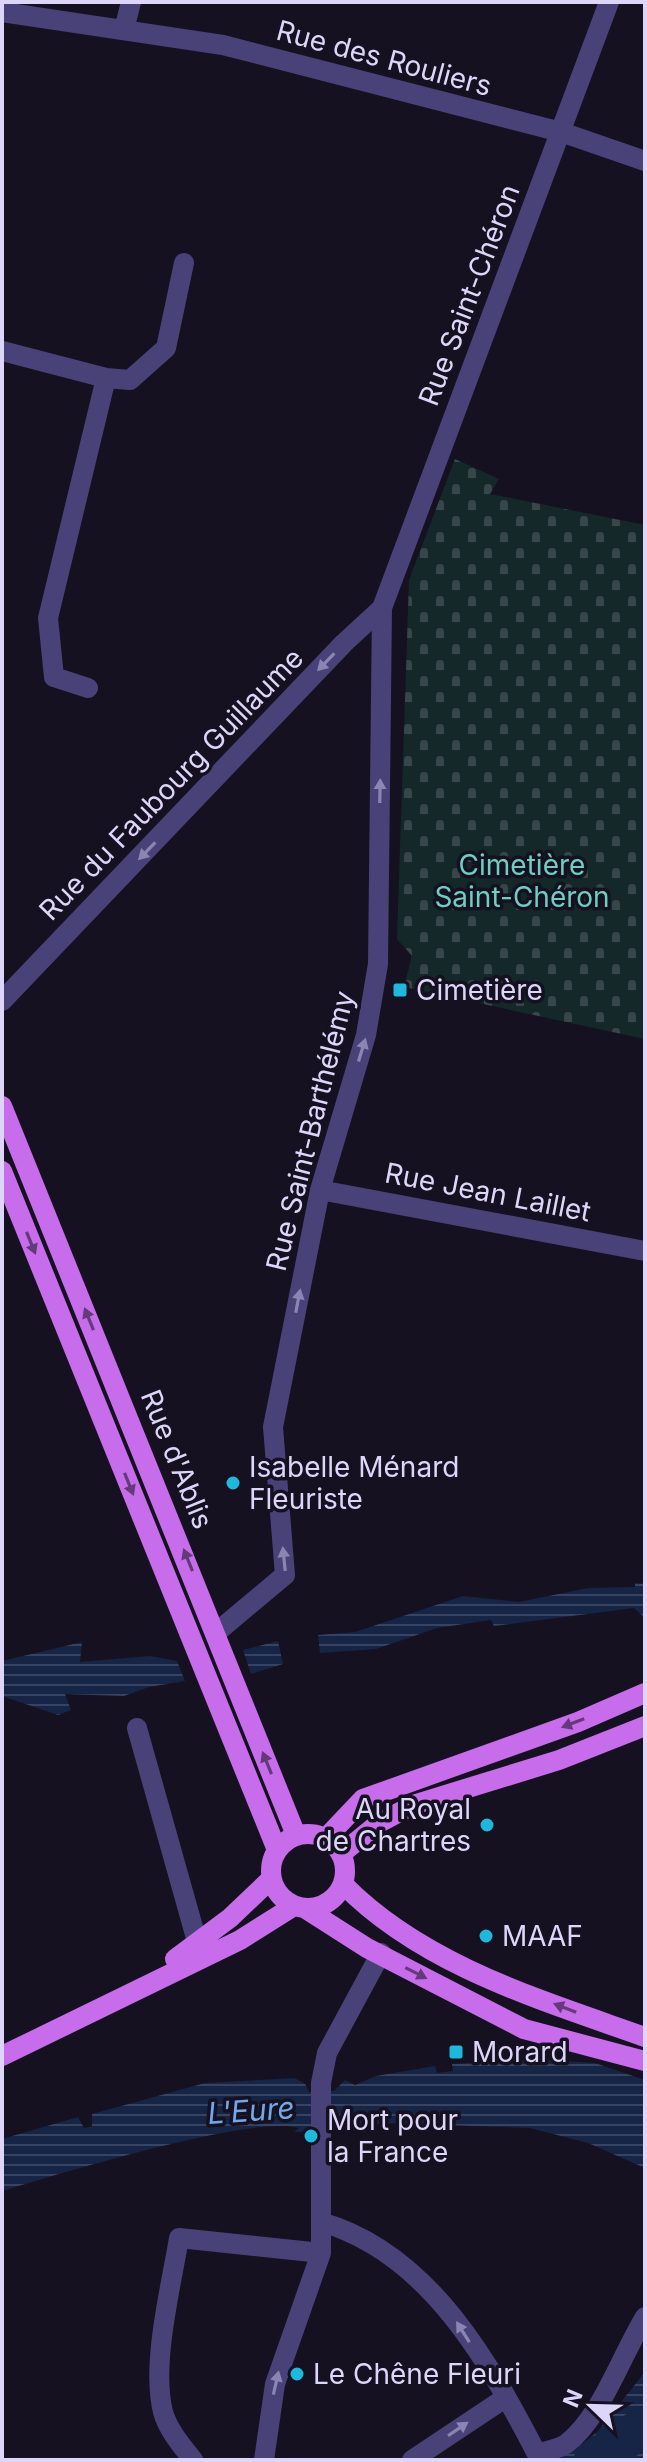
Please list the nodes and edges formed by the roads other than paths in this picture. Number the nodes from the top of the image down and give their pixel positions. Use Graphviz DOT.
graph roads {
  1 [pos="131,2"];
  2 [pos="609,2"];
  3 [pos="2,12"];
  4 [pos="124,30"];
  5 [pos="561,132"];
  6 [pos="645,161"];
  7 [pos="184,263"];
  8 [pos="2,351"];
  9 [pos="106,378"];
  10 [pos="382,608"];
  11 [pos="88,688"];
  12 [pos="2,1001"];
  13 [pos="2,1106"];
  14 [pos="2,1171"];
  15 [pos="320,1190"];
  16 [pos="645,1251"];
  17 [pos="217,1632"];
  18 [pos="645,1693"];
  19 [pos="645,1726"];
  20 [pos="137,1728"];
  21 [pos="296,1835"];
  22 [pos="326,1838"];
  23 [pos="277,1850"];
  24 [pos="341,1854"];
  25 [pos="271,1879"];
  26 [pos="343,1884"];
  27 [pos="300,1908"];
  28 [pos="198,1945"];
  29 [pos="381,1953"];
  30 [pos="44,2035"];
  31 [pos="645,2037"];
  32 [pos="2,2056"];
  33 [pos="645,2061"];
  34 [pos="321,2222"];
  35 [pos="321,2253"];
  36 [pos="645,2317"];
  37 [pos="505,2398"];
  38 [pos="538,2457"];
  39 [pos="193,2460"];
  40 [pos="264,2460"];
  41 [pos="412,2460"];
  1 -- 4 [label="street"];
  2 -- 5 [label="street, Rue Saint-Chéron"];
  3 -- 4 [label="street, Rue des Rouliers"];
  4 -- 5 [label="street, Rue des Rouliers"];
  5 -- 6 [label="street, Rue des Rouliers"];
  5 -- 10 [label="street, Rue Saint-Chéron"];
  7 -- 9 [label="street"];
  8 -- 9 [label="street"];
  9 -- 11 [label="street"];
  10 -- 12 [label="street, Rue du Faubourg Guillaume, one-way"];
  15 -- 10 [label="street, Rue Saint-Barthélémy, one-way"];
  17 -- 13 [label="main road, Rue d'Ablis, one-way"];
  14 -- 23 [label="main road, Rue d'Ablis, one-way"];
  15 -- 16 [label="street, Rue Jean Laillet"];
  17 -- 15 [label="street, Rue Saint-Barthélémy, one-way"];
  21 -- 17 [label="main road, Rue d'Ablis, one-way"];
  18 -- 22 [label="main road, one-way"];
  19 -- 24 [label="main road"];
  20 -- 28 [label="street"];
  21 -- 22 [label="main road"];
  21 -- 23 [label="main road"];
  22 -- 24 [label="main road"];
  23 -- 25 [label="main road"];
  24 -- 26 [label="main road"];
  25 -- 27 [label="main road"];
  25 -- 28 [label="main road"];
  26 -- 27 [label="main road"];
  31 -- 26 [label="main road, one-way"];
  27 -- 29 [label="main road"];
  27 -- 30 [label="main road"];
  28 -- 30 [label="main road"];
  29 -- 33 [label="main road, one-way"];
  29 -- 34 [label="street"];
  30 -- 32 [label="main road"];
  34 -- 35 [label="street"];
  37 -- 34 [label="street, one-way"];
  35 -- 39 [label="street"];
  40 -- 35 [label="street, one-way"];
  36 -- 38 [label="street"];
  37 -- 38 [label="street"];
  41 -- 37 [label="street, one-way"];
}
